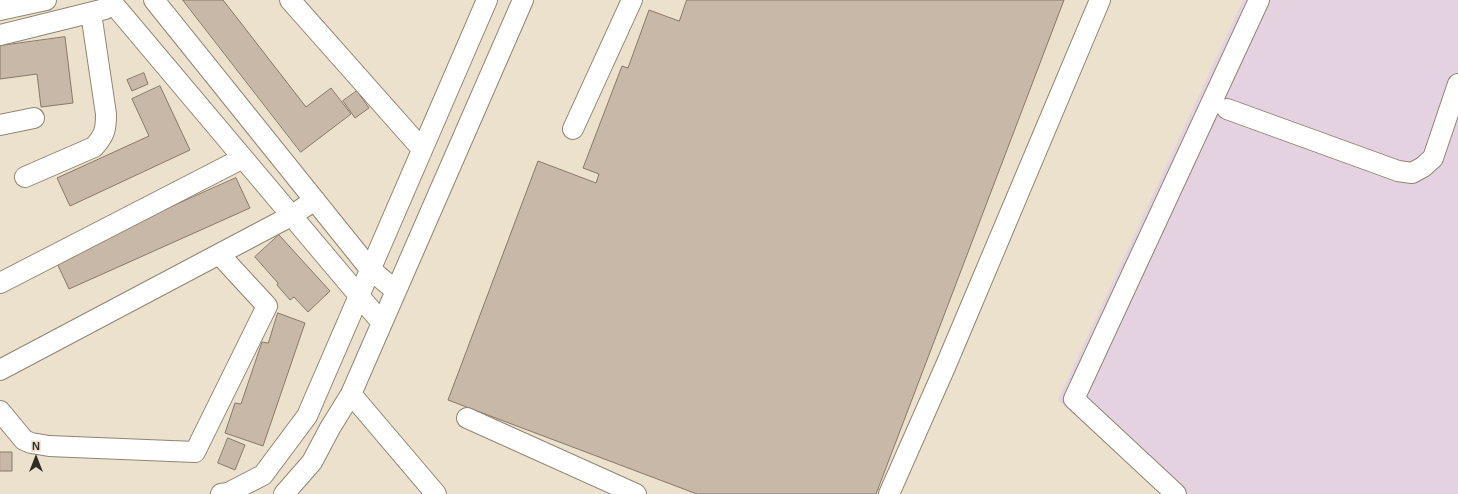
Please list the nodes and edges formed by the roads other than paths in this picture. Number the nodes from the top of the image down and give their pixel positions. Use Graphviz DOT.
graph roads {
  1 [pos="46,0"];
  2 [pos="154,0"];
  3 [pos="290,0"];
  4 [pos="487,0"];
  5 [pos="523,0"];
  6 [pos="632,0"];
  7 [pos="1100,0"];
  8 [pos="1259,0"];
  9 [pos="118,2"];
  10 [pos="0,10"];
  11 [pos="92,13"];
  12 [pos="0,35"];
  13 [pos="1458,84"];
  14 [pos="1227,109"];
  15 [pos="34,118"];
  16 [pos="0,125"];
  17 [pos="573,129"];
  18 [pos="422,149"];
  19 [pos="243,158"];
  20 [pos="24,176"];
  21 [pos="315,200"];
  22 [pos="291,216"];
  23 [pos="219,254"];
  24 [pos="370,269"];
  25 [pos="0,283"];
  26 [pos="396,291"];
  27 [pos="359,296"];
  28 [pos="382,323"];
  29 [pos="0,370"];
  30 [pos="351,394"];
  31 [pos="0,411"];
  32 [pos="466,418"];
  33 [pos="222,494"];
  34 [pos="284,494"];
  35 [pos="436,494"];
  36 [pos="636,494"];
  37 [pos="889,494"];
  38 [pos="1176,494"];
  1 -- 10 [label="street"];
  2 -- 21 [label="street"];
  3 -- 18 [label="street"];
  4 -- 18 [label="street"];
  5 -- 26 [label="street"];
  6 -- 17 [label="street"];
  7 -- 37 [label="street"];
  8 -- 38 [label="street"];
  9 -- 11 [label="street"];
  9 -- 19 [label="street"];
  11 -- 12 [label="street"];
  11 -- 20 [label="street"];
  13 -- 14 [label="street"];
  15 -- 16 [label="street"];
  18 -- 24 [label="street"];
  19 -- 22 [label="street"];
  19 -- 25 [label="street"];
  21 -- 22 [label="street"];
  21 -- 24 [label="street"];
  22 -- 23 [label="street"];
  22 -- 27 [label="street"];
  23 -- 29 [label="street"];
  23 -- 31 [label="street"];
  24 -- 26 [label="street"];
  24 -- 27 [label="street"];
  26 -- 28 [label="street"];
  27 -- 28 [label="street"];
  27 -- 33 [label="street"];
  28 -- 30 [label="street"];
  30 -- 34 [label="street"];
  30 -- 35 [label="street"];
  32 -- 36 [label="street"];
}
